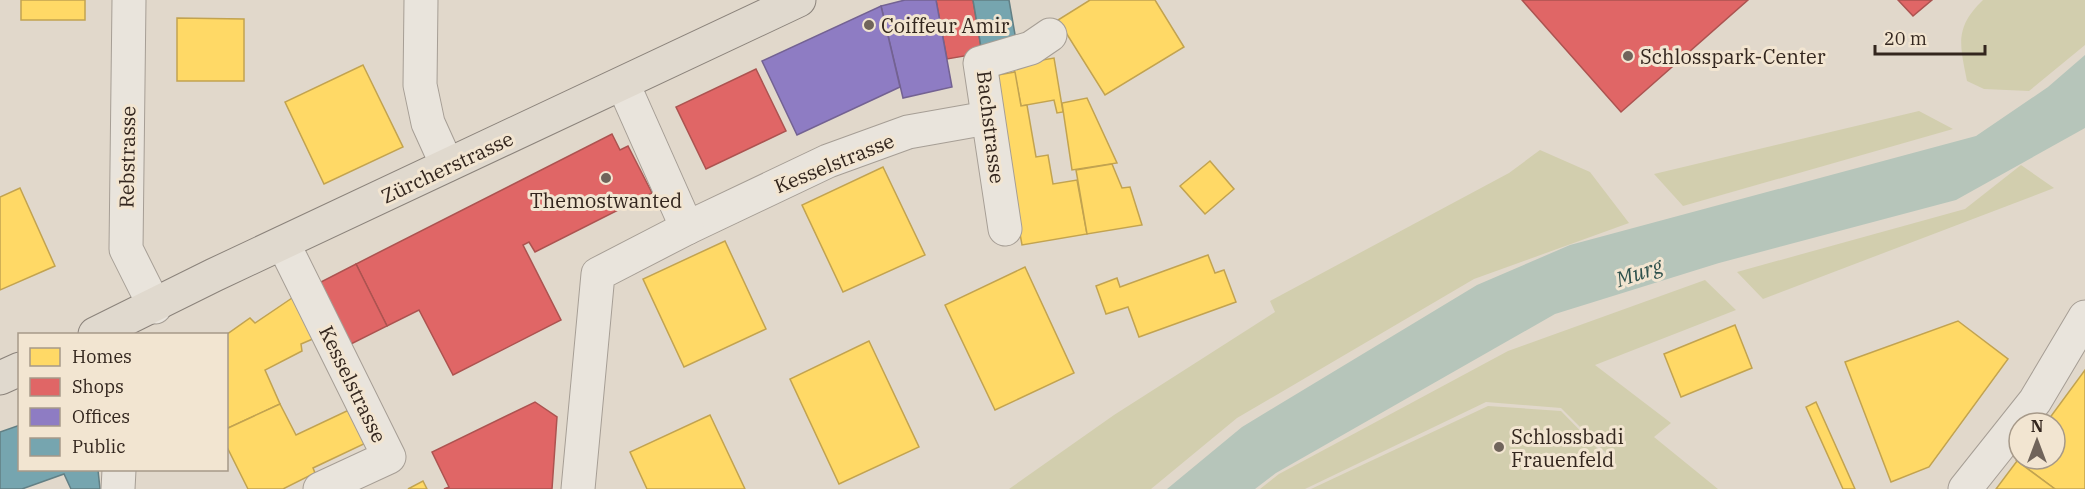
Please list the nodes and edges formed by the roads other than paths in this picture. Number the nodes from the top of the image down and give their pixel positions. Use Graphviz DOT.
graph roads {
  1 [pos="129,0"];
  2 [pos="421,0"];
  3 [pos="799,0"];
  4 [pos="1050,35"];
  5 [pos="623,84"];
  6 [pos="987,118"];
  7 [pos="447,165"];
  8 [pos="687,228"];
  9 [pos="1005,229"];
  10 [pos="283,243"];
  11 [pos="155,307"];
  12 [pos="2085,317"];
  13 [pos="97,333"];
  14 [pos="18,370"];
  15 [pos="0,378"];
  16 [pos="119,471"];
  17 [pos="118,489"];
  18 [pos="320,489"];
  19 [pos="578,489"];
  20 [pos="1965,489"];
  1 -- 11 [label="street, Rebstrasse"];
  2 -- 7 [label="street"];
  3 -- 5 [label="main road, Zürcherstrasse"];
  4 -- 6 [label="street, Bachstrasse"];
  5 -- 7 [label="main road, Zürcherstrasse"];
  5 -- 8 [label="street"];
  6 -- 8 [label="street, Kesselstrasse"];
  6 -- 9 [label="street, Bachstrasse"];
  7 -- 10 [label="main road, Zürcherstrasse"];
  8 -- 19 [label="street, Kesselstrasse"];
  10 -- 11 [label="main road, Zürcherstrasse"];
  10 -- 18 [label="street, Kesselstrasse"];
  11 -- 13 [label="main road, Zürcherstrasse"];
  12 -- 20 [label="street"];
  14 -- 15 [label="main road"];
  16 -- 17 [label="street"];
}
